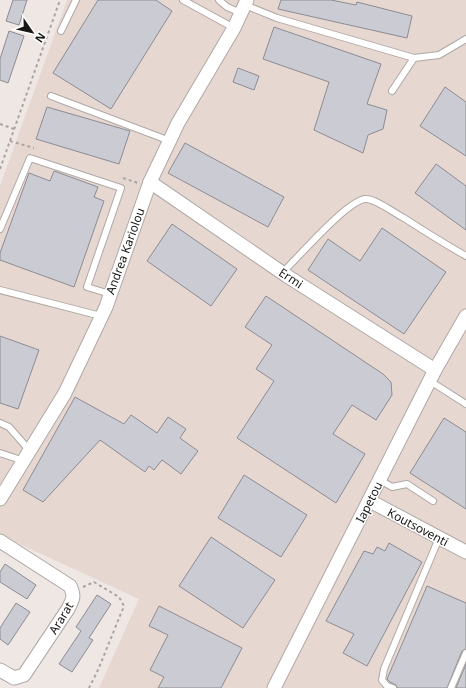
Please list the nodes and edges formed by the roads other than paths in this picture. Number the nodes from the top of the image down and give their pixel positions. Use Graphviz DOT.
graph roads {
  1 [pos="76,0"];
  2 [pos="183,0"];
  3 [pos="219,0"];
  4 [pos="244,6"];
  5 [pos="234,28"];
  6 [pos="61,31"];
  7 [pos="466,39"];
  8 [pos="414,58"];
  9 [pos="392,91"];
  10 [pos="50,96"];
  11 [pos="170,140"];
  12 [pos="150,182"];
  13 [pos="0,229"];
  14 [pos="466,256"];
  15 [pos="282,273"];
  16 [pos="0,290"];
  17 [pos="110,294"];
  18 [pos="102,316"];
  19 [pos="466,316"];
  20 [pos="432,376"];
  21 [pos="466,404"];
  22 [pos="0,422"];
  23 [pos="0,454"];
  24 [pos="27,456"];
  25 [pos="380,480"];
  26 [pos="0,499"];
  27 [pos="370,501"];
  28 [pos="434,501"];
  29 [pos="439,538"];
  30 [pos="0,541"];
  31 [pos="466,552"];
  32 [pos="466,653"];
  33 [pos="0,670"];
  34 [pos="274,688"];
  35 [pos="393,688"];
  36 [pos="451,688"];
  1 -- 6 [label="lane"];
  2 -- 5 [label="lane"];
  3 -- 4 [label="lane"];
  4 -- 5 [label="street, Andrea Kariolou"];
  4 -- 8 [label="lane"];
  5 -- 11 [label="street, Andrea Kariolou"];
  7 -- 8 [label="lane"];
  8 -- 9 [label="lane"];
  10 -- 11 [label="lane"];
  11 -- 12 [label="street, Andrea Kariolou"];
  12 -- 15 [label="street, Ermi"];
  12 -- 17 [label="street, Andrea Kariolou"];
  13 -- 17 [label="lane"];
  14 -- 15 [label="lane"];
  15 -- 20 [label="street, Ermi"];
  16 -- 18 [label="lane"];
  17 -- 18 [label="street, Andrea Kariolou"];
  18 -- 24 [label="street, Andrea Kariolou"];
  19 -- 20 [label="street, Iapetou"];
  20 -- 21 [label="lane"];
  20 -- 25 [label="street, Iapetou"];
  22 -- 24 [label="lane"];
  23 -- 24 [label="lane"];
  24 -- 26 [label="street, Andrea Kariolou"];
  25 -- 27 [label="street, Iapetou"];
  25 -- 28 [label="lane"];
  27 -- 29 [label="street, Koutsoventi"];
  27 -- 34 [label="street, Iapetou"];
  29 -- 31 [label="street, Koutsoventi"];
  29 -- 35 [label="lane"];
  30 -- 33 [label="street, Ararat"];
  32 -- 36 [label="lane"];
}
